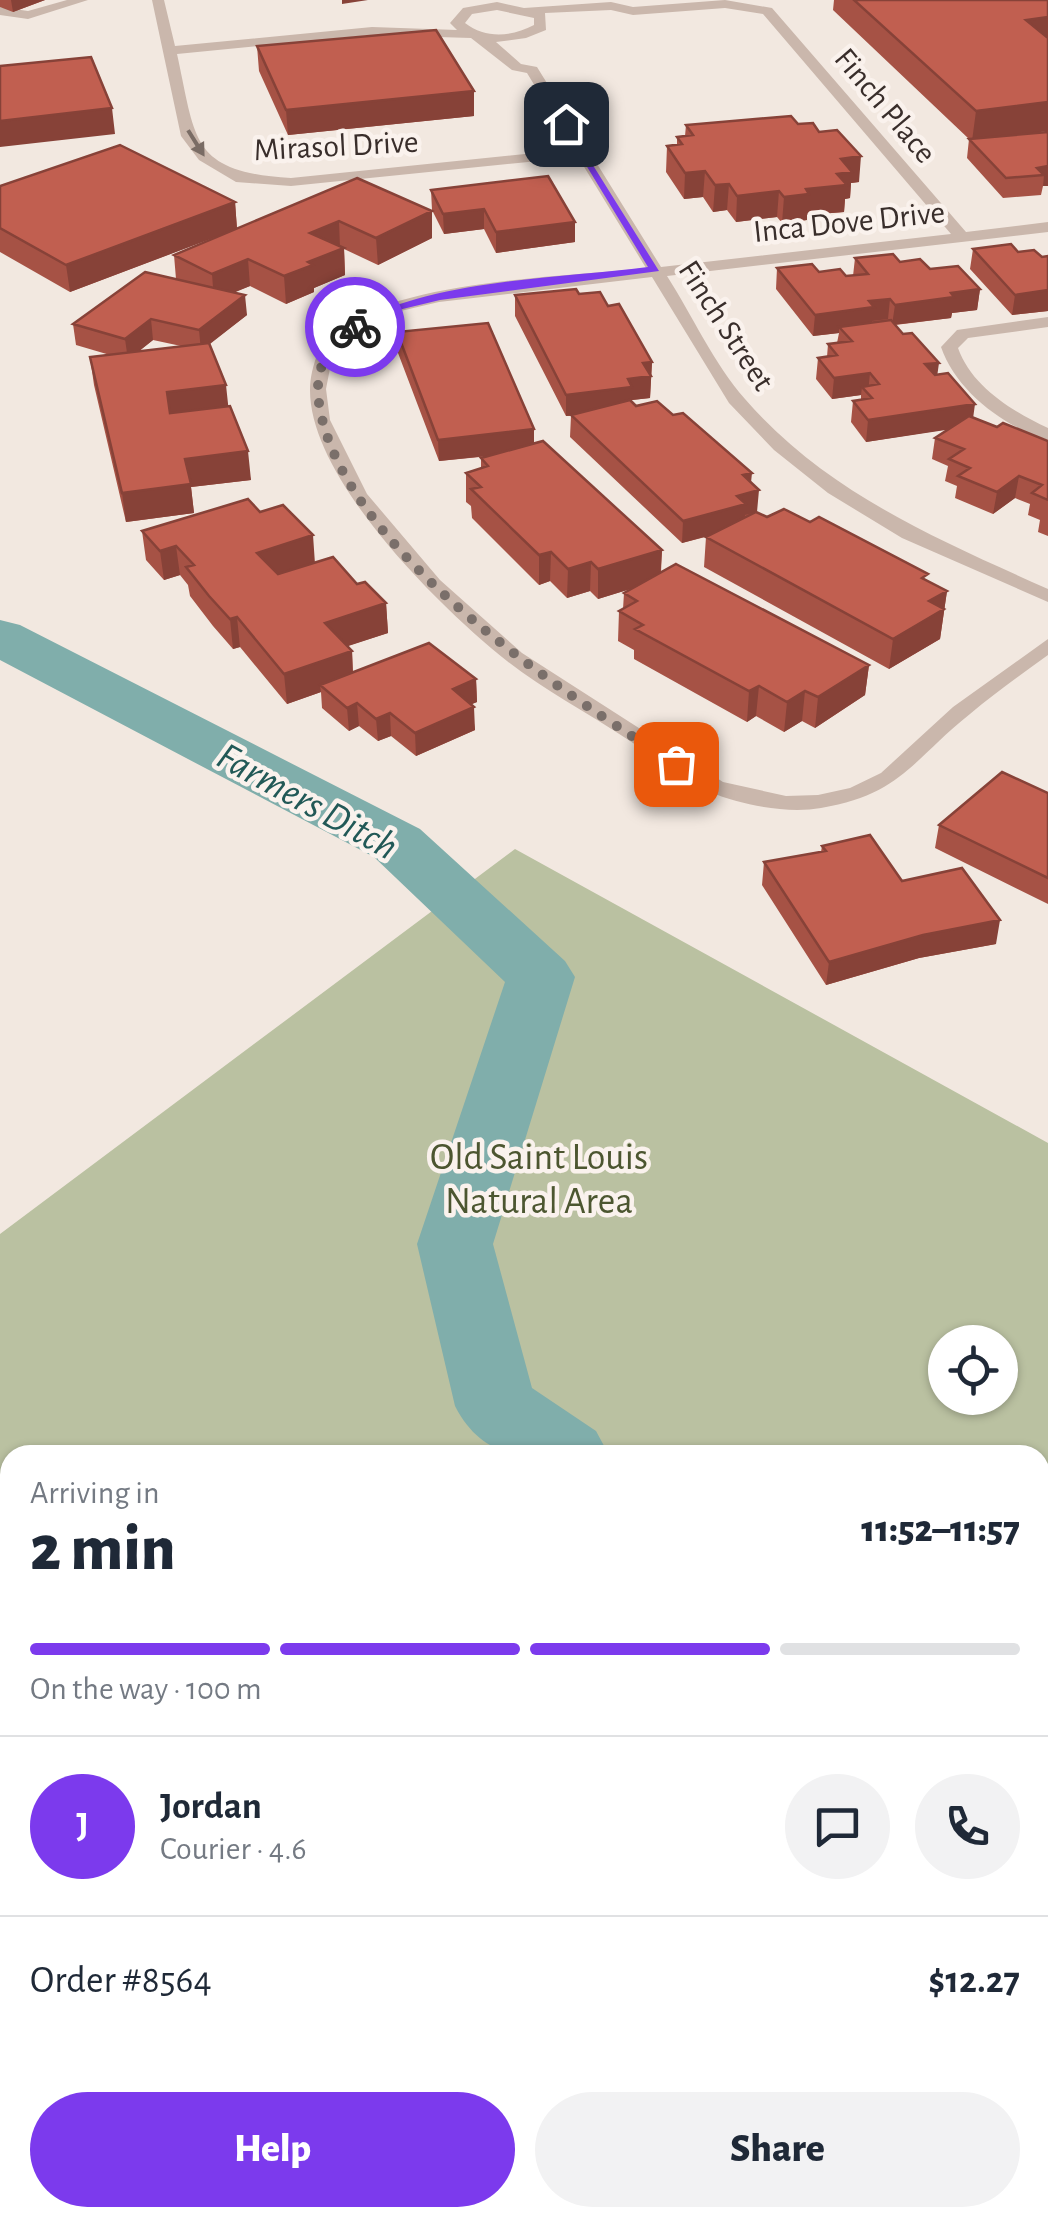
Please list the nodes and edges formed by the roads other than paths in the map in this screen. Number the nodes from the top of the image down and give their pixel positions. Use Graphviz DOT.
graph roads {
  1 [pos="82,0"];
  2 [pos="158,0"];
  3 [pos="686,3"];
  4 [pos="520,6"];
  5 [pos="463,10"];
  6 [pos="0,11"];
  7 [pos="632,11"];
  8 [pos="550,27"];
  9 [pos="372,31"];
  10 [pos="476,36"];
  11 [pos="539,47"];
  12 [pos="172,50"];
  13 [pos="582,152"];
  14 [pos="1048,227"];
  15 [pos="961,236"];
  16 [pos="655,269"];
  17 [pos="1048,322"];
  18 [pos="1048,435"];
  19 [pos="1048,596"];
  20 [pos="1048,645"];
  1 -- 6 [label="street"];
  2 -- 12 [label="street, Mirasol Drive"];
  3 -- 7 [label="street, Finch Place"];
  3 -- 15 [label="street, Finch Place"];
  4 -- 5 [label="street, Finch Place"];
  4 -- 7 [label="street, Finch Place"];
  4 -- 8 [label="street"];
  5 -- 9 [label="street"];
  5 -- 10 [label="street, Finch Street"];
  7 -- 8 [label="street"];
  8 -- 10 [label="street"];
  8 -- 11 [label="street"];
  9 -- 10 [label="street"];
  9 -- 12 [label="street"];
  10 -- 13 [label="street, Finch Street"];
  12 -- 13 [label="street, Mirasol Drive, one-way"];
  13 -- 16 [label="street, Finch Street"];
  14 -- 15 [label="street, Inca Dove Drive"];
  15 -- 16 [label="street, Inca Dove Drive"];
  16 -- 19 [label="street, Finch Street"];
  16 -- 20 [label="street, Inca Dove Drive"];
  17 -- 18 [label="street"];
}
